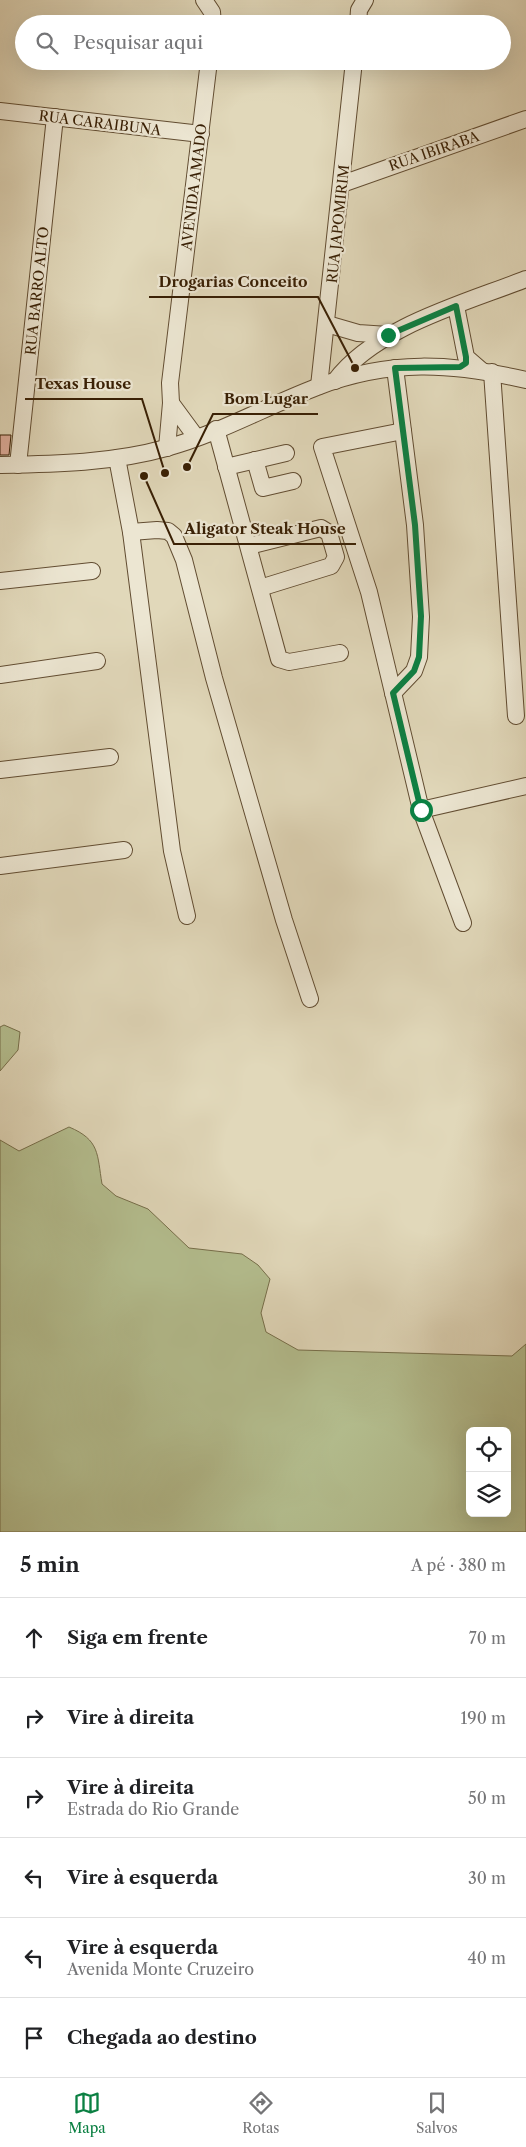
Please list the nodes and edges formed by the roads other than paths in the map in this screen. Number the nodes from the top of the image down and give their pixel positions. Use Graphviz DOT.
graph roads {
  1 [pos="208,70"];
  2 [pos="353,70"];
  3 [pos="0,111"];
  4 [pos="55,117"];
  5 [pos="526,119"];
  6 [pos="201,134"];
  7 [pos="342,184"];
  8 [pos="526,279"];
  9 [pos="456,306"];
  10 [pos="327,324"];
  11 [pos="388,335"];
  12 [pos="463,362"];
  13 [pos="395,368"];
  14 [pos="487,371"];
  15 [pos="526,380"];
  16 [pos="327,383"];
  17 [pos="171,402"];
  18 [pos="216,429"];
  19 [pos="403,431"];
  20 [pos="196,437"];
  21 [pos="167,448"];
  22 [pos="286,453"];
  23 [pos="117,458"];
  24 [pos="255,460"];
  25 [pos="0,465"];
  26 [pos="18,465"];
  27 [pos="226,467"];
  28 [pos="293,481"];
  29 [pos="130,532"];
  30 [pos="249,546"];
  31 [pos="92,571"];
  32 [pos="0,581"];
  33 [pos="260,588"];
  34 [pos="340,653"];
  35 [pos="96,661"];
  36 [pos="0,675"];
  37 [pos="393,693"];
  38 [pos="516,716"];
  39 [pos="110,757"];
  40 [pos="0,770"];
  41 [pos="526,786"];
  42 [pos="421,810"];
  43 [pos="124,850"];
  44 [pos="0,866"];
  45 [pos="187,916"];
  46 [pos="464,923"];
  47 [pos="310,999"];
  1 -- 6 [label="street, AVENIDA AMADO"];
  2 -- 7 [label="street, RUA JAPOMIRIM"];
  3 -- 4 [label="street, RUA CARAIBUNA"];
  4 -- 6 [label="street, RUA CARAIBUNA"];
  4 -- 26 [label="street, RUA BARRO ALTO"];
  5 -- 7 [label="street, RUA IBIRABA"];
  6 -- 17 [label="street, AVENIDA AMADO"];
  7 -- 10 [label="street, RUA JAPOMIRIM"];
  8 -- 9 [label="street"];
  9 -- 11 [label="street"];
  9 -- 12 [label="street"];
  10 -- 11 [label="street"];
  10 -- 16 [label="street, RUA JAPOMIRIM"];
  11 -- 16 [label="street"];
  12 -- 13 [label="street"];
  12 -- 14 [label="street"];
  13 -- 16 [label="street"];
  13 -- 19 [label="street"];
  14 -- 15 [label="street"];
  14 -- 38 [label="street"];
  16 -- 18 [label="street"];
  17 -- 20 [label="street"];
  17 -- 21 [label="street, AVENIDA AMADO"];
  18 -- 20 [label="street"];
  18 -- 27 [label="street"];
  19 -- 37 [label="street"];
  19 -- 37 [label="street"];
  20 -- 21 [label="street"];
  21 -- 23 [label="street"];
  22 -- 24 [label="street"];
  23 -- 26 [label="street"];
  23 -- 29 [label="street"];
  24 -- 27 [label="street"];
  24 -- 28 [label="street"];
  25 -- 26 [label="street"];
  27 -- 30 [label="street"];
  29 -- 45 [label="street"];
  29 -- 47 [label="street"];
  30 -- 33 [label="street"];
  30 -- 33 [label="street"];
  31 -- 32 [label="street"];
  33 -- 34 [label="street"];
  35 -- 36 [label="street"];
  37 -- 42 [label="street"];
  39 -- 40 [label="street"];
  41 -- 42 [label="street"];
  42 -- 46 [label="street"];
  43 -- 44 [label="street"];
}
